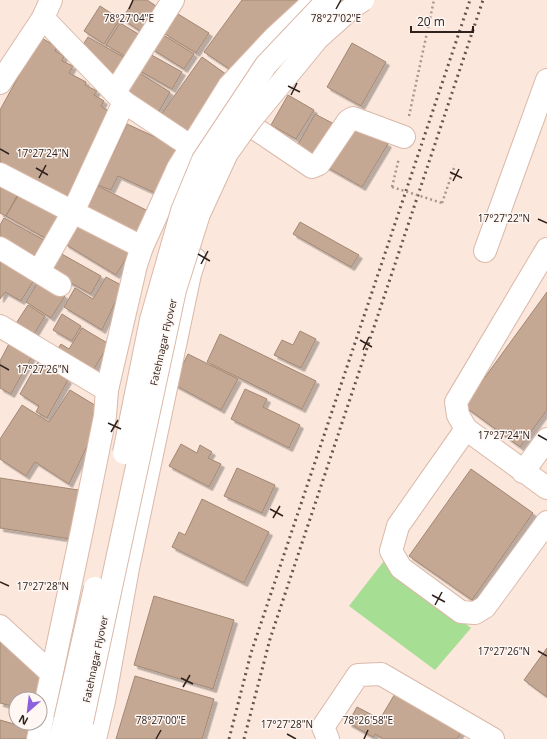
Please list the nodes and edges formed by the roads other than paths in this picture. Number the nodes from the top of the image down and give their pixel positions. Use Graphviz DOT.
graph roads {
  1 [pos="173,0"];
  2 [pos="316,0"];
  3 [pos="330,0"];
  4 [pos="363,0"];
  5 [pos="45,6"];
  6 [pos="547,80"];
  7 [pos="0,83"];
  8 [pos="120,97"];
  9 [pos="218,103"];
  10 [pos="404,137"];
  11 [pos="190,146"];
  12 [pos="0,174"];
  13 [pos="174,177"];
  14 [pos="73,212"];
  15 [pos="142,247"];
  16 [pos="0,248"];
  17 [pos="485,251"];
  18 [pos="546,253"];
  19 [pos="39,271"];
  20 [pos="60,285"];
  21 [pos="0,326"];
  22 [pos="107,390"];
  23 [pos="466,429"];
  24 [pos="547,439"];
  25 [pos="523,472"];
  26 [pos="547,488"];
  27 [pos="547,522"];
  28 [pos="0,626"];
  29 [pos="51,673"];
  30 [pos="71,730"];
  31 [pos="38,739"];
  32 [pos="95,739"];
  33 [pos="328,739"];
  34 [pos="492,739"];
  1 -- 8 [label="street"];
  2 -- 9 [label="street"];
  3 -- 30 [label="street, Fatehnagar Flyover, bridge"];
  4 -- 30 [label="street, Fatehnagar Flyover, bridge"];
  5 -- 7 [label="street"];
  5 -- 8 [label="street"];
  6 -- 17 [label="street"];
  8 -- 11 [label="street"];
  8 -- 14 [label="street"];
  9 -- 10 [label="street"];
  9 -- 11 [label="street"];
  11 -- 13 [label="street"];
  12 -- 14 [label="street"];
  13 -- 15 [label="street"];
  13 -- 32 [label="street"];
  14 -- 15 [label="street"];
  14 -- 19 [label="street"];
  15 -- 22 [label="street"];
  16 -- 19 [label="street"];
  18 -- 23 [label="street"];
  19 -- 20 [label="street"];
  21 -- 22 [label="street"];
  22 -- 29 [label="street"];
  23 -- 25 [label="street"];
  23 -- 27 [label="street"];
  24 -- 25 [label="street"];
  25 -- 26 [label="street"];
  28 -- 29 [label="street"];
  29 -- 31 [label="street"];
  33 -- 34 [label="street"];
}
